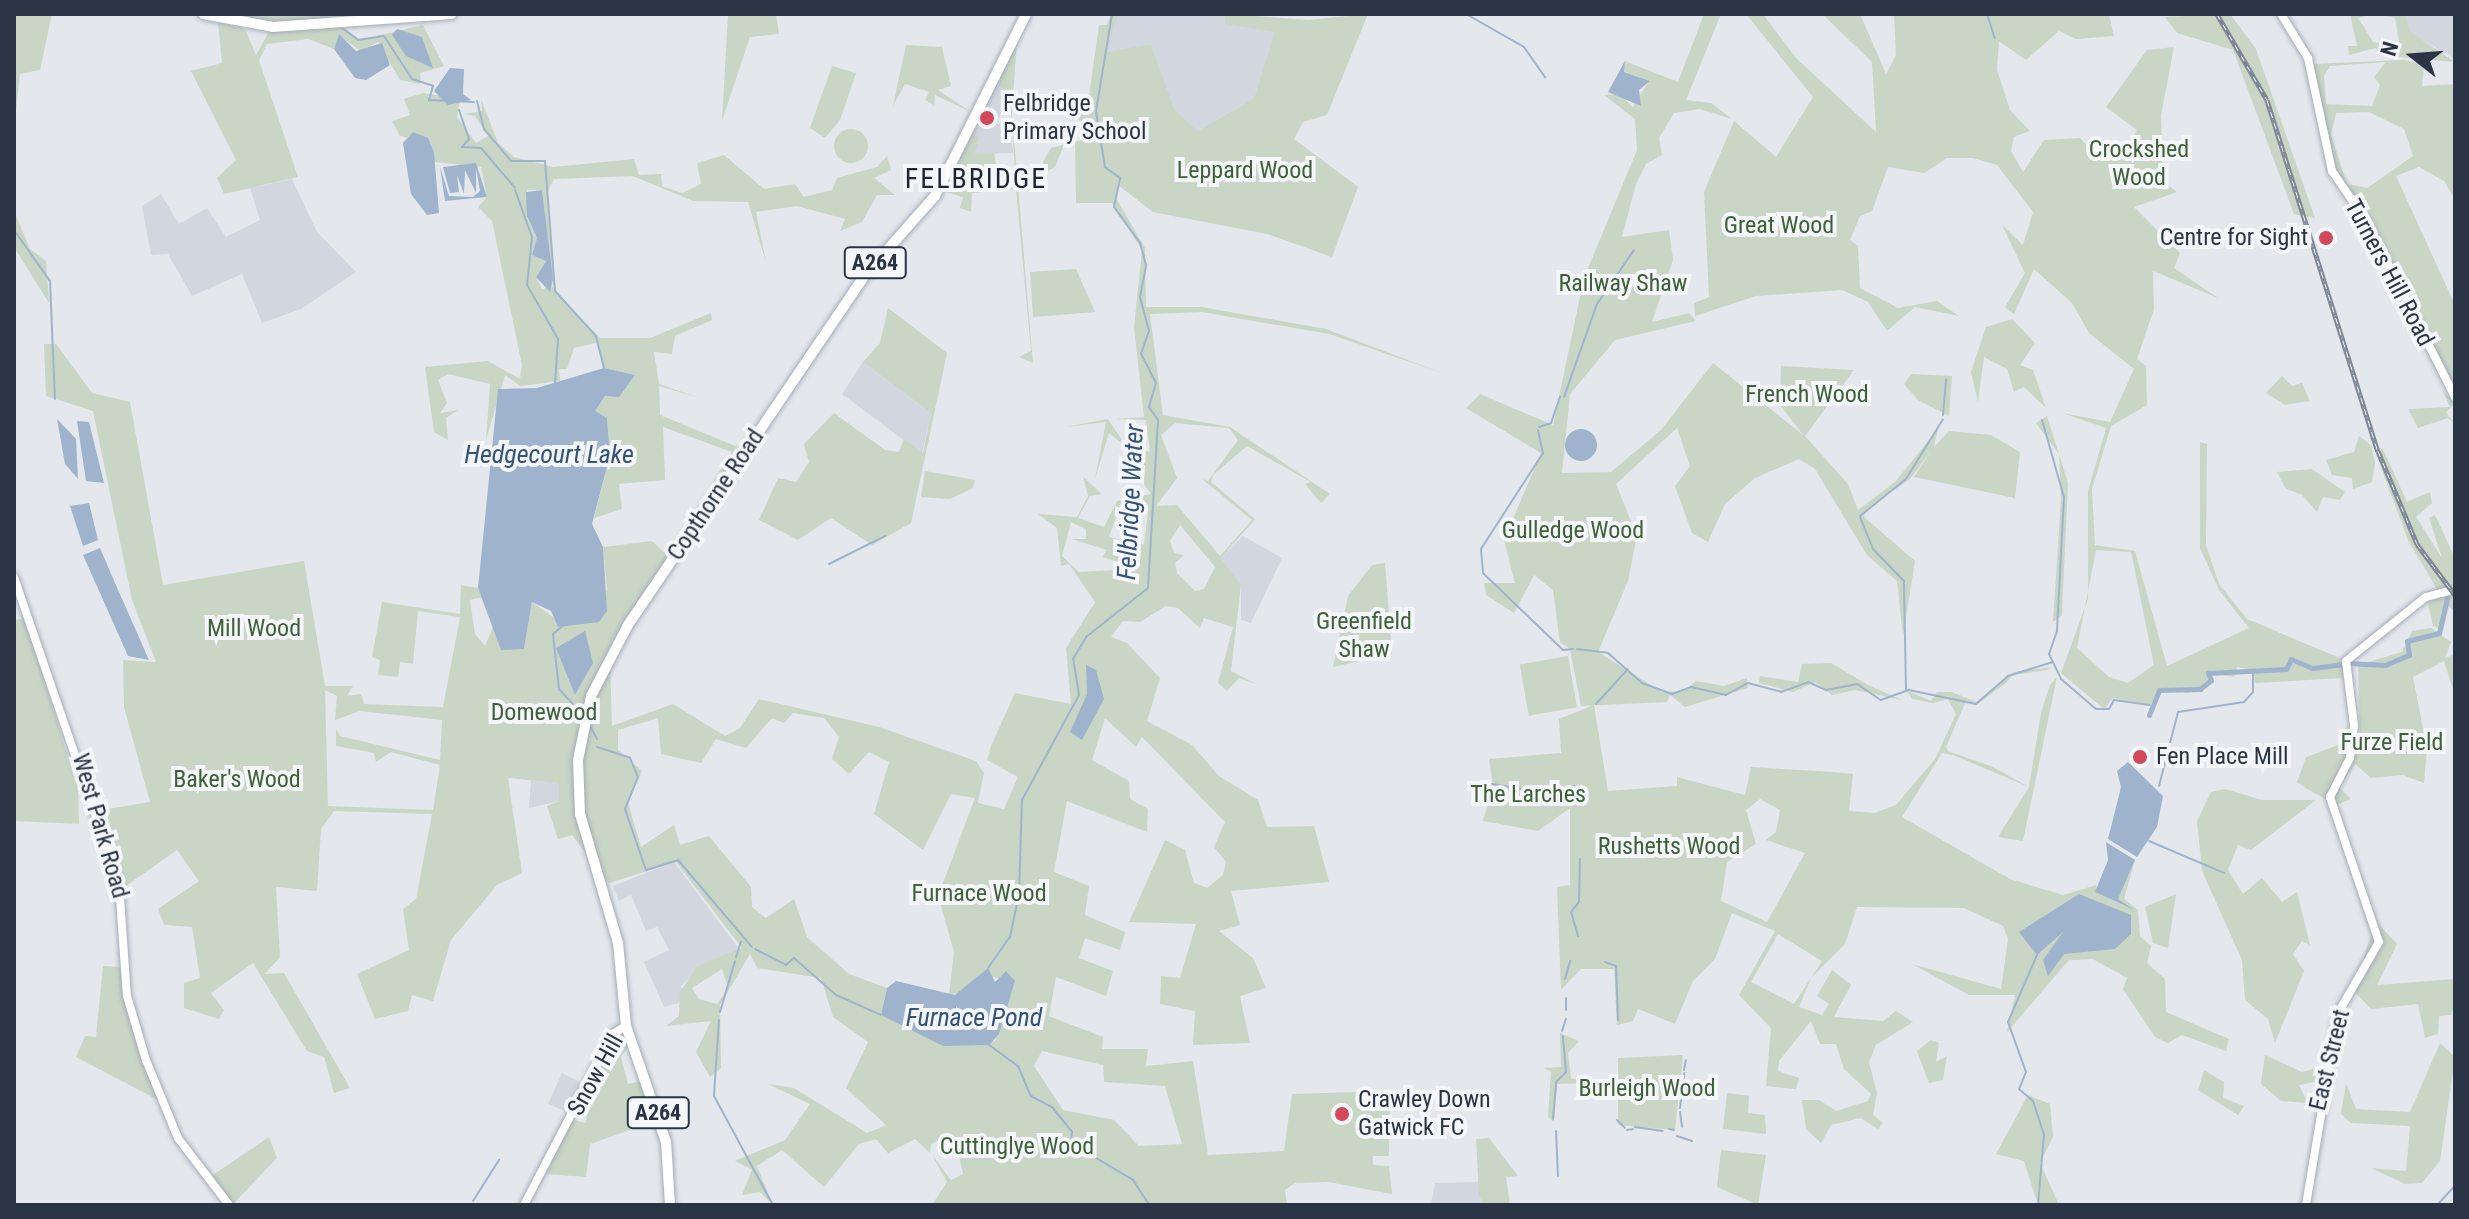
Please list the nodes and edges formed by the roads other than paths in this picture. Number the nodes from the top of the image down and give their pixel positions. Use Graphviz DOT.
graph roads {
  1 [pos="203,14"];
  2 [pos="452,14"];
  3 [pos="1026,14"];
  4 [pos="2281,14"];
  5 [pos="2455,397"];
  6 [pos="14,577"];
  7 [pos="2448,591"];
  8 [pos="626,1026"];
  9 [pos="229,1205"];
  10 [pos="524,1205"];
  11 [pos="670,1205"];
  12 [pos="2306,1205"];
  1 -- 2 [label="highway"];
  3 -- 8 [label="highway, Copthorne Road / A264"];
  4 -- 5 [label="main road, Turners Hill Road"];
  6 -- 9 [label="main road, West Park Road"];
  7 -- 12 [label="main road, East Street"];
  8 -- 10 [label="main road, Snow Hill"];
  8 -- 11 [label="highway, Snow Hill / A264"];
}
